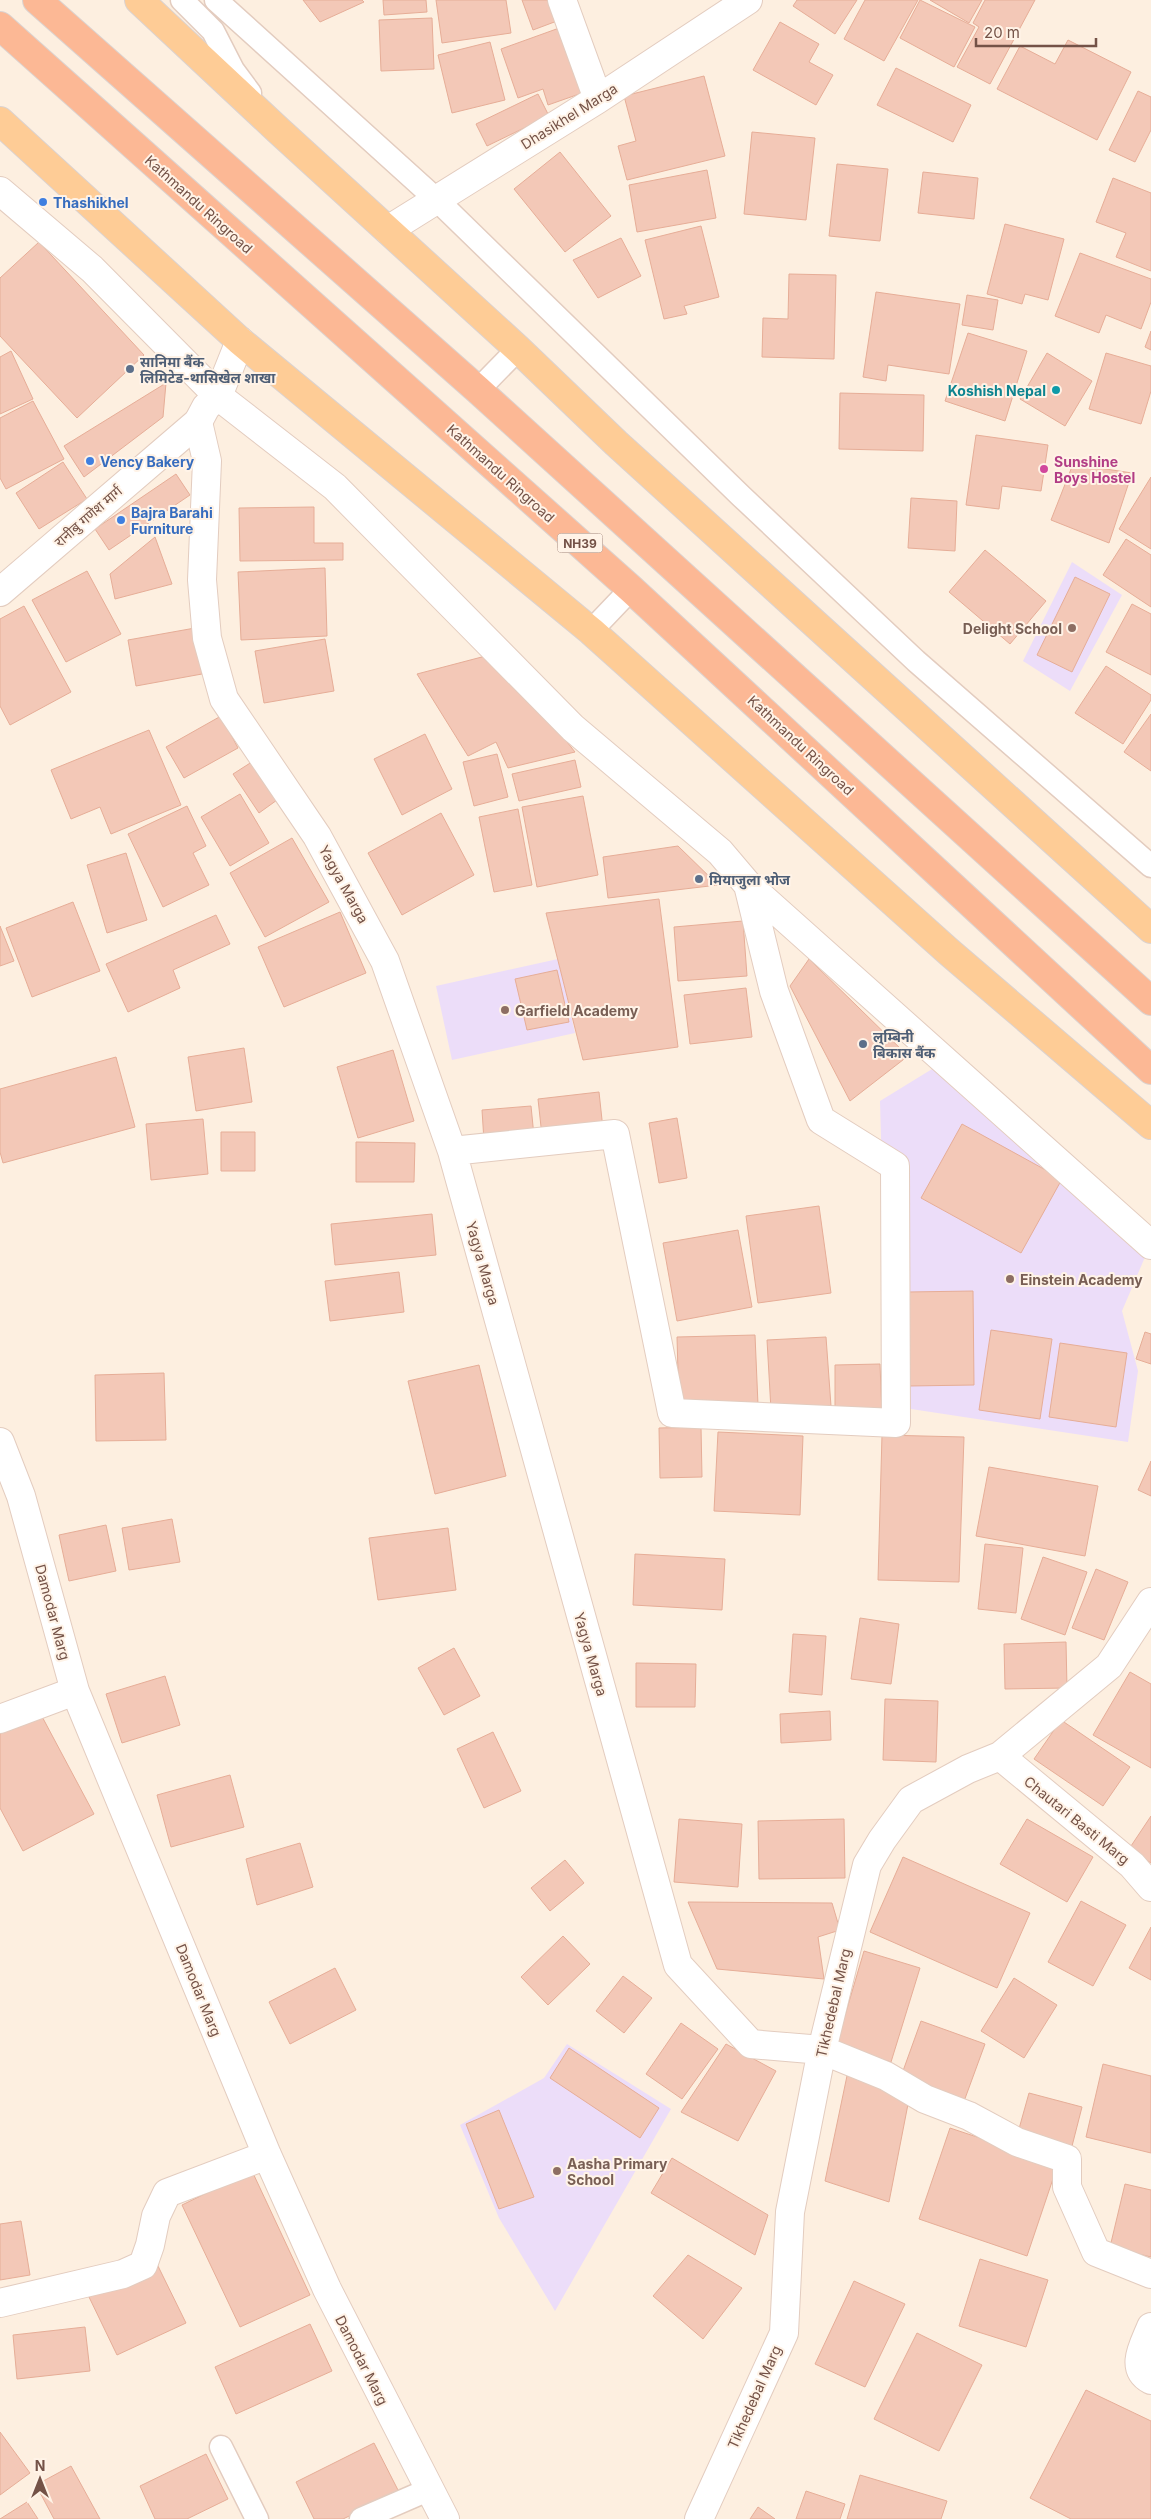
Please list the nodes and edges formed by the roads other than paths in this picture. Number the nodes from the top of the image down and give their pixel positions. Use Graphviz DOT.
graph roads {
  1 [pos="37,0"];
  2 [pos="140,0"];
  3 [pos="182,0"];
  4 [pos="216,0"];
  5 [pos="562,0"];
  6 [pos="748,0"];
  7 [pos="0,26"];
  8 [pos="598,98"];
  9 [pos="0,121"];
  10 [pos="278,130"];
  11 [pos="0,191"];
  12 [pos="437,200"];
  13 [pos="388,230"];
  14 [pos="240,342"];
  15 [pos="518,350"];
  16 [pos="478,390"];
  17 [pos="218,396"];
  18 [pos="198,422"];
  19 [pos="631,589"];
  20 [pos="0,592"];
  21 [pos="591,631"];
  22 [pos="1151,866"];
  23 [pos="748,885"];
  24 [pos="1151,929"];
  25 [pos="1151,1001"];
  26 [pos="1151,1070"];
  27 [pos="1151,1125"];
  28 [pos="452,1151"];
  29 [pos="1151,1245"];
  30 [pos="0,1442"];
  31 [pos="1151,1602"];
  32 [pos="75,1691"];
  33 [pos="0,1719"];
  34 [pos="1000,1756"];
  35 [pos="1151,1887"];
  36 [pos="822,2050"];
  37 [pos="267,2155"];
  38 [pos="1151,2274"];
  39 [pos="0,2303"];
  40 [pos="1151,2327"];
  41 [pos="1151,2380"];
  42 [pos="221,2447"];
  43 [pos="428,2490"];
  44 [pos="257,2519"];
  45 [pos="361,2519"];
  46 [pos="444,2519"];
  47 [pos="699,2519"];
  1 -- 16 [label="highway"];
  2 -- 10 [label="main road"];
  3 -- 10 [label="lane"];
  4 -- 12 [label="lane"];
  5 -- 8 [label="street"];
  6 -- 8 [label="street, Dhasikhel Marga"];
  7 -- 19 [label="highway, Kathmandu Ringroad / NH39"];
  8 -- 12 [label="street, Dhasikhel Marga"];
  9 -- 14 [label="main road"];
  10 -- 13 [label="main road"];
  11 -- 17 [label="street"];
  12 -- 13 [label="street, Dhasikhel Marga"];
  12 -- 22 [label="lane"];
  13 -- 15 [label="main road"];
  14 -- 17 [label="street, रानीबु गणेश मार्ग"];
  14 -- 21 [label="main road"];
  15 -- 16 [label="lane"];
  15 -- 24 [label="main road"];
  16 -- 25 [label="highway"];
  17 -- 18 [label="street, रानीबु गणेश मार्ग"];
  17 -- 23 [label="street"];
  18 -- 20 [label="street, रानीबु गणेश मार्ग"];
  18 -- 28 [label="street, Yagya Marga"];
  19 -- 21 [label="lane"];
  19 -- 26 [label="highway, Kathmandu Ringroad / NH39"];
  21 -- 27 [label="main road"];
  23 -- 28 [label="street"];
  23 -- 29 [label="street"];
  28 -- 36 [label="street, Yagya Marga"];
  30 -- 32 [label="street, Damodar Marg"];
  31 -- 34 [label="street, Tikhedebal Marg"];
  32 -- 33 [label="street"];
  32 -- 37 [label="street, Damodar Marg"];
  34 -- 35 [label="street, Chautari Basti Marg"];
  34 -- 36 [label="street, Tikhedebal Marg"];
  36 -- 38 [label="street, Yagya Marga"];
  36 -- 47 [label="street, Tikhedebal Marg"];
  37 -- 39 [label="street"];
  37 -- 43 [label="street, Damodar Marg"];
  40 -- 41 [label="street"];
  42 -- 44 [label="lane"];
  43 -- 45 [label="lane"];
  43 -- 46 [label="street, Damodar Marg"];
}
